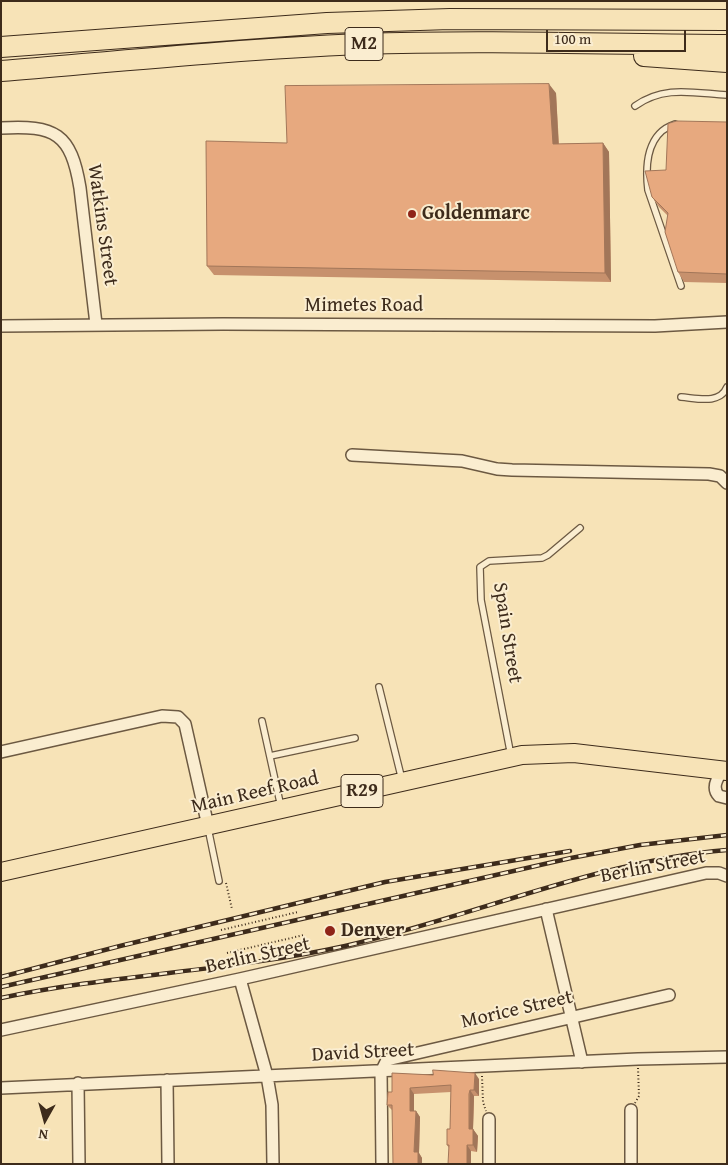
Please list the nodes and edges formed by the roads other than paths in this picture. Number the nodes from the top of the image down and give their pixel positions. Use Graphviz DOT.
graph roads {
  1 [pos="725,20"];
  2 [pos="458,43"];
  3 [pos="727,45"];
  4 [pos="1,47"];
  5 [pos="727,62"];
  6 [pos="1,71"];
  7 [pos="727,95"];
  8 [pos="635,106"];
  9 [pos="678,123"];
  10 [pos="1,128"];
  11 [pos="681,286"];
  12 [pos="727,322"];
  13 [pos="96,324"];
  14 [pos="1,326"];
  15 [pos="727,387"];
  16 [pos="681,397"];
  17 [pos="352,455"];
  18 [pos="727,483"];
  19 [pos="580,528"];
  20 [pos="379,687"];
  21 [pos="262,721"];
  22 [pos="355,738"];
  23 [pos="1,752"];
  24 [pos="270,756"];
  25 [pos="511,757"];
  26 [pos="725,771"];
  27 [pos="402,782"];
  28 [pos="725,798"];
  29 [pos="281,809"];
  30 [pos="208,826"];
  31 [pos="1,872"];
  32 [pos="727,876"];
  33 [pos="219,880"];
  34 [pos="546,909"];
  35 [pos="240,979"];
  36 [pos="669,995"];
  37 [pos="572,1017"];
  38 [pos="1,1030"];
  39 [pos="426,1050"];
  40 [pos="727,1057"];
  41 [pos="582,1062"];
  42 [pos="430,1068"];
  43 [pos="382,1072"];
  44 [pos="267,1076"];
  45 [pos="167,1080"];
  46 [pos="78,1083"];
  47 [pos="1,1088"];
  48 [pos="631,1110"];
  49 [pos="489,1119"];
  50 [pos="78,1164"];
  51 [pos="168,1164"];
  52 [pos="273,1164"];
  53 [pos="382,1164"];
  54 [pos="489,1164"];
  55 [pos="632,1164"];
  1 -- 4 [label="highway, M2"];
  2 -- 3 [label="highway, M2"];
  2 -- 5 [label="highway"];
  2 -- 6 [label="highway, M2"];
  7 -- 8 [label="lane"];
  9 -- 11 [label="lane"];
  10 -- 13 [label="street, Watkins Street"];
  12 -- 13 [label="street, Mimetes Road"];
  13 -- 14 [label="street, Mimetes Road"];
  15 -- 16 [label="lane"];
  17 -- 18 [label="street"];
  19 -- 25 [label="lane, Spain Street"];
  20 -- 27 [label="lane"];
  21 -- 24 [label="lane"];
  22 -- 24 [label="lane"];
  23 -- 30 [label="street"];
  24 -- 29 [label="lane"];
  25 -- 26 [label="main road, Main Reef Road / R29"];
  25 -- 27 [label="main road, Main Reef Road / R29"];
  26 -- 28 [label="street"];
  27 -- 29 [label="main road, Main Reef Road / R29"];
  29 -- 30 [label="main road, Main Reef Road / R29"];
  30 -- 31 [label="main road, Main Reef Road / R29"];
  30 -- 33 [label="lane"];
  32 -- 34 [label="street, Berlin Street"];
  34 -- 35 [label="street, Berlin Street"];
  34 -- 37 [label="street"];
  35 -- 38 [label="street, Berlin Street"];
  35 -- 44 [label="street"];
  36 -- 37 [label="street, Morice Street"];
  37 -- 39 [label="street, Morice Street"];
  37 -- 41 [label="street"];
  39 -- 42 [label="street"];
  39 -- 43 [label="street, Morice Street"];
  40 -- 41 [label="street, David Street"];
  41 -- 42 [label="street, David Street"];
  42 -- 43 [label="street, David Street"];
  43 -- 44 [label="street, David Street"];
  43 -- 53 [label="street"];
  44 -- 45 [label="street, David Street"];
  44 -- 52 [label="street"];
  45 -- 46 [label="street, David Street"];
  45 -- 51 [label="street"];
  46 -- 47 [label="street, David Street"];
  46 -- 50 [label="street"];
  48 -- 55 [label="street"];
  49 -- 54 [label="street"];
}
